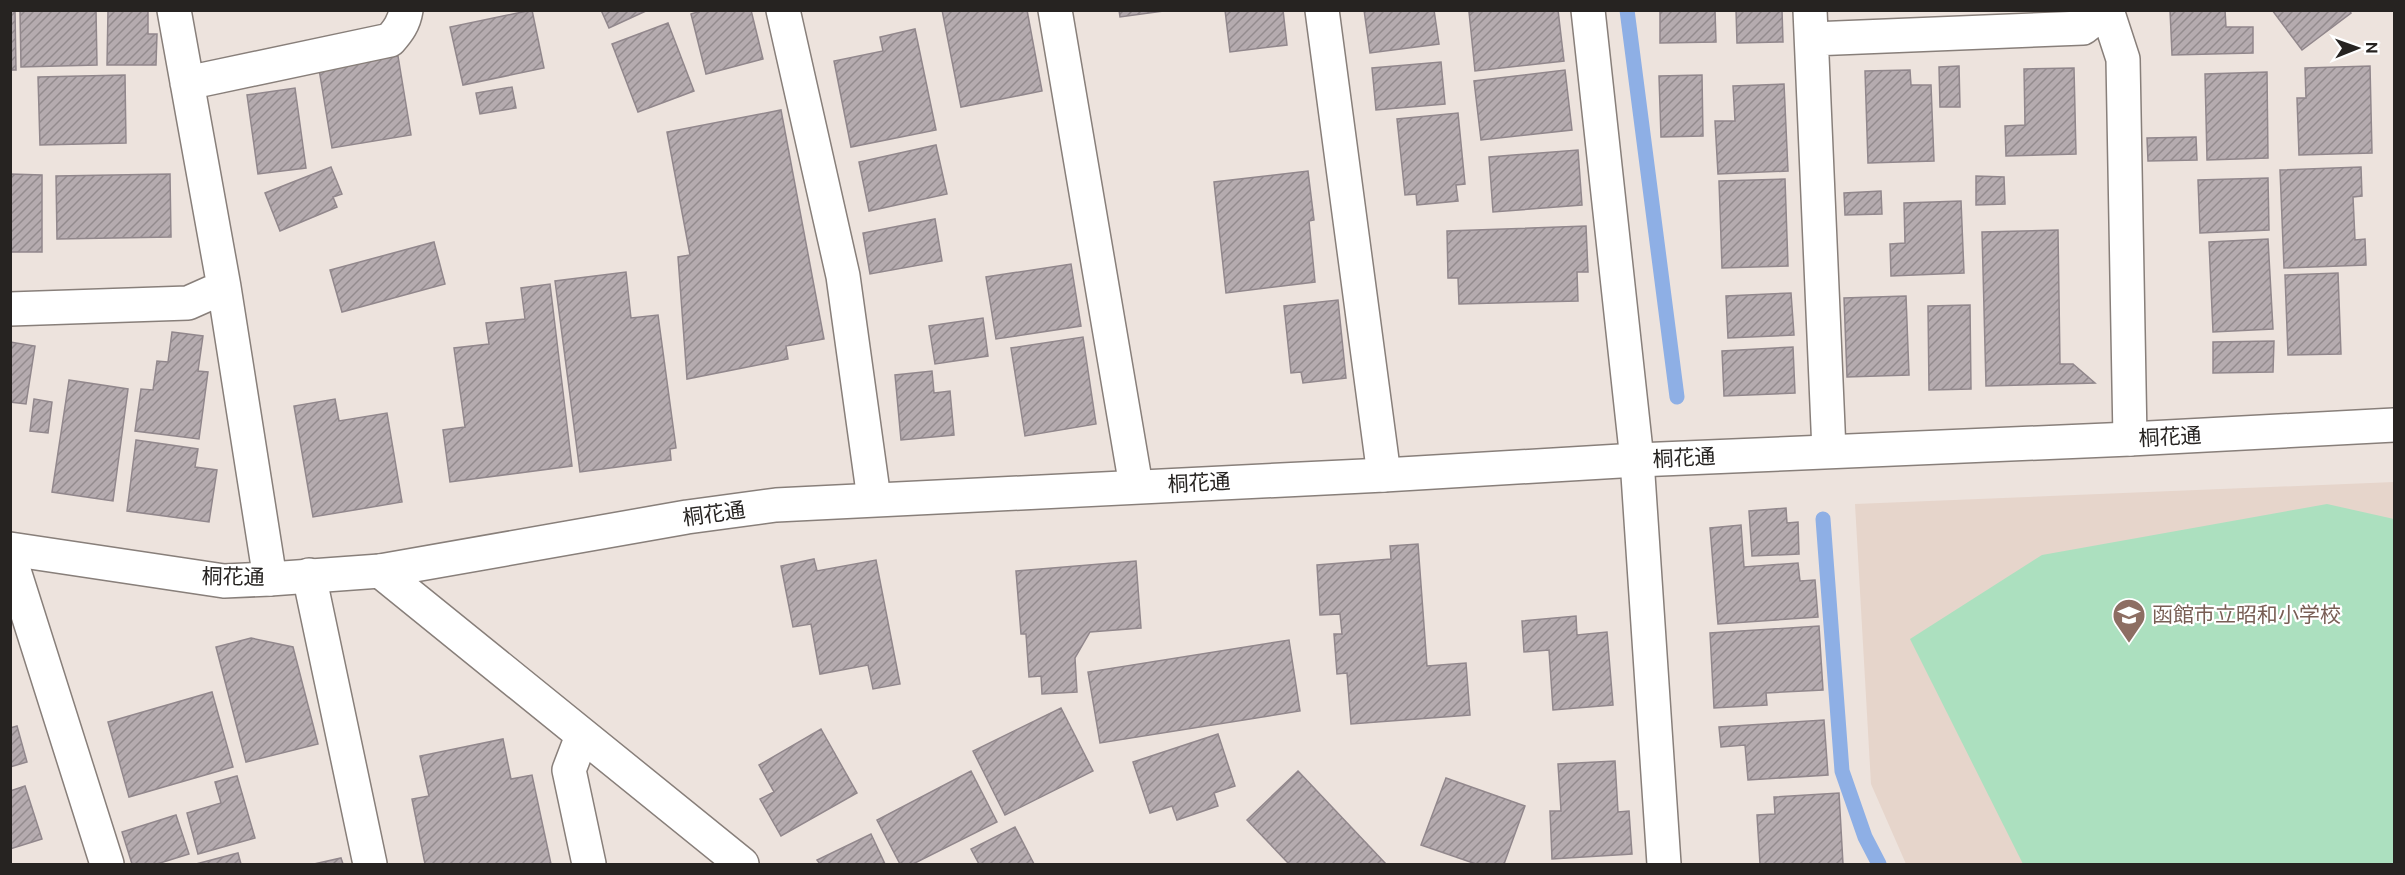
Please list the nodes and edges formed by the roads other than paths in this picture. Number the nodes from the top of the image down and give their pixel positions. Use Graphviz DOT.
graph roads {
  1 [pos="174,10"];
  2 [pos="406,10"];
  3 [pos="783,10"];
  4 [pos="1055,10"];
  5 [pos="1322,10"];
  6 [pos="1588,10"];
  7 [pos="2106,10"];
  8 [pos="1811,25"];
  9 [pos="187,83"];
  10 [pos="224,287"];
  11 [pos="10,309"];
  12 [pos="2394,425"];
  13 [pos="2130,439"];
  14 [pos="1829,451"];
  15 [pos="1637,460"];
  16 [pos="1384,475"];
  17 [pos="1136,486"];
  18 [pos="874,499"];
  19 [pos="10,549"];
  20 [pos="10,558"];
  21 [pos="380,571"];
  22 [pos="309,575"];
  23 [pos="270,579"];
  24 [pos="582,736"];
  25 [pos="107,864"];
  26 [pos="370,864"];
  27 [pos="589,864"];
  28 [pos="742,864"];
  29 [pos="1664,864"];
  1 -- 9 [label="street"];
  2 -- 9 [label="street"];
  3 -- 18 [label="street"];
  4 -- 17 [label="street"];
  5 -- 16 [label="street"];
  6 -- 15 [label="street"];
  7 -- 8 [label="street"];
  7 -- 13 [label="street"];
  8 -- 14 [label="street"];
  9 -- 10 [label="street"];
  10 -- 11 [label="street"];
  10 -- 23 [label="street"];
  12 -- 13 [label="street, 桐花通"];
  13 -- 14 [label="street, 桐花通"];
  14 -- 15 [label="street, 桐花通"];
  15 -- 16 [label="street, 桐花通"];
  15 -- 29 [label="street"];
  16 -- 17 [label="street, 桐花通"];
  17 -- 18 [label="street, 桐花通"];
  18 -- 21 [label="street, 桐花通"];
  19 -- 23 [label="street, 桐花通"];
  20 -- 25 [label="street"];
  21 -- 22 [label="street, 桐花通"];
  21 -- 24 [label="street"];
  22 -- 23 [label="street, 桐花通"];
  22 -- 26 [label="street"];
  24 -- 27 [label="street"];
  24 -- 28 [label="street"];
}
